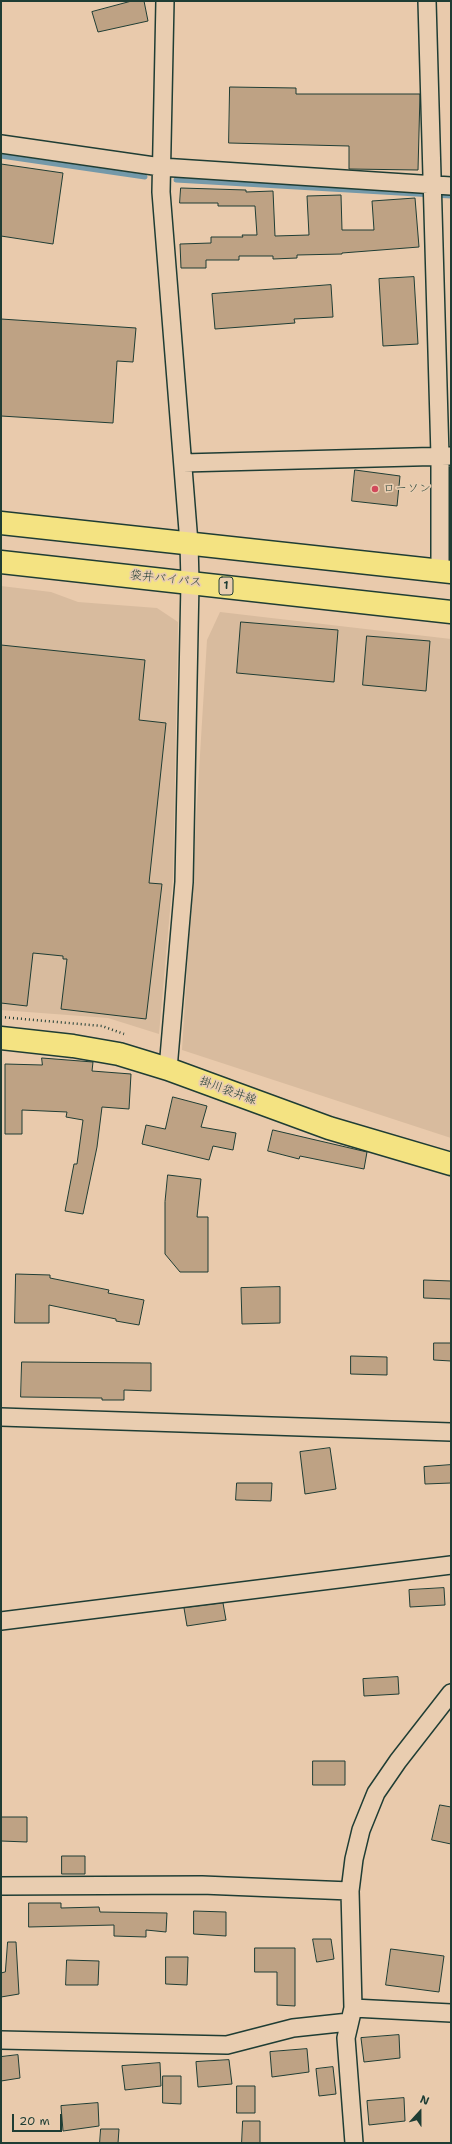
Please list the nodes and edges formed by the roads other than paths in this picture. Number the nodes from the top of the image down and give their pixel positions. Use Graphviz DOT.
graph roads {
  1 [pos="165,1"];
  2 [pos="427,1"];
  3 [pos="1,144"];
  4 [pos="161,167"];
  5 [pos="451,186"];
  6 [pos="433,192"];
  7 [pos="446,456"];
  8 [pos="183,463"];
  9 [pos="1,523"];
  10 [pos="189,543"];
  11 [pos="1,562"];
  12 [pos="446,571"];
  13 [pos="190,582"];
  14 [pos="451,612"];
  15 [pos="1,1038"];
  16 [pos="168,1069"];
  17 [pos="451,1164"];
  18 [pos="1,1417"];
  19 [pos="451,1432"];
  20 [pos="451,1565"];
  21 [pos="1,1621"];
  22 [pos="449,1699"];
  23 [pos="1,1886"];
  24 [pos="350,1890"];
  25 [pos="451,2013"];
  26 [pos="351,2015"];
  27 [pos="1,2040"];
  28 [pos="354,2143"];
  1 -- 4 [label="street"];
  2 -- 6 [label="street"];
  3 -- 4 [label="street"];
  4 -- 6 [label="street"];
  4 -- 8 [label="street"];
  5 -- 6 [label="street"];
  6 -- 7 [label="street"];
  7 -- 8 [label="street"];
  7 -- 12 [label="street"];
  8 -- 10 [label="street"];
  9 -- 10 [label="main road"];
  10 -- 12 [label="main road"];
  10 -- 13 [label="street"];
  11 -- 13 [label="main road, 袋井バイパス / 1"];
  13 -- 14 [label="main road, 袋井バイパス / 1"];
  13 -- 16 [label="street"];
  15 -- 16 [label="main road, 掛川袋井線"];
  16 -- 17 [label="main road, 掛川袋井線"];
  18 -- 19 [label="street"];
  20 -- 21 [label="street"];
  22 -- 24 [label="street"];
  23 -- 24 [label="street"];
  24 -- 26 [label="street"];
  25 -- 26 [label="street"];
  26 -- 27 [label="street"];
  26 -- 28 [label="street"];
}
